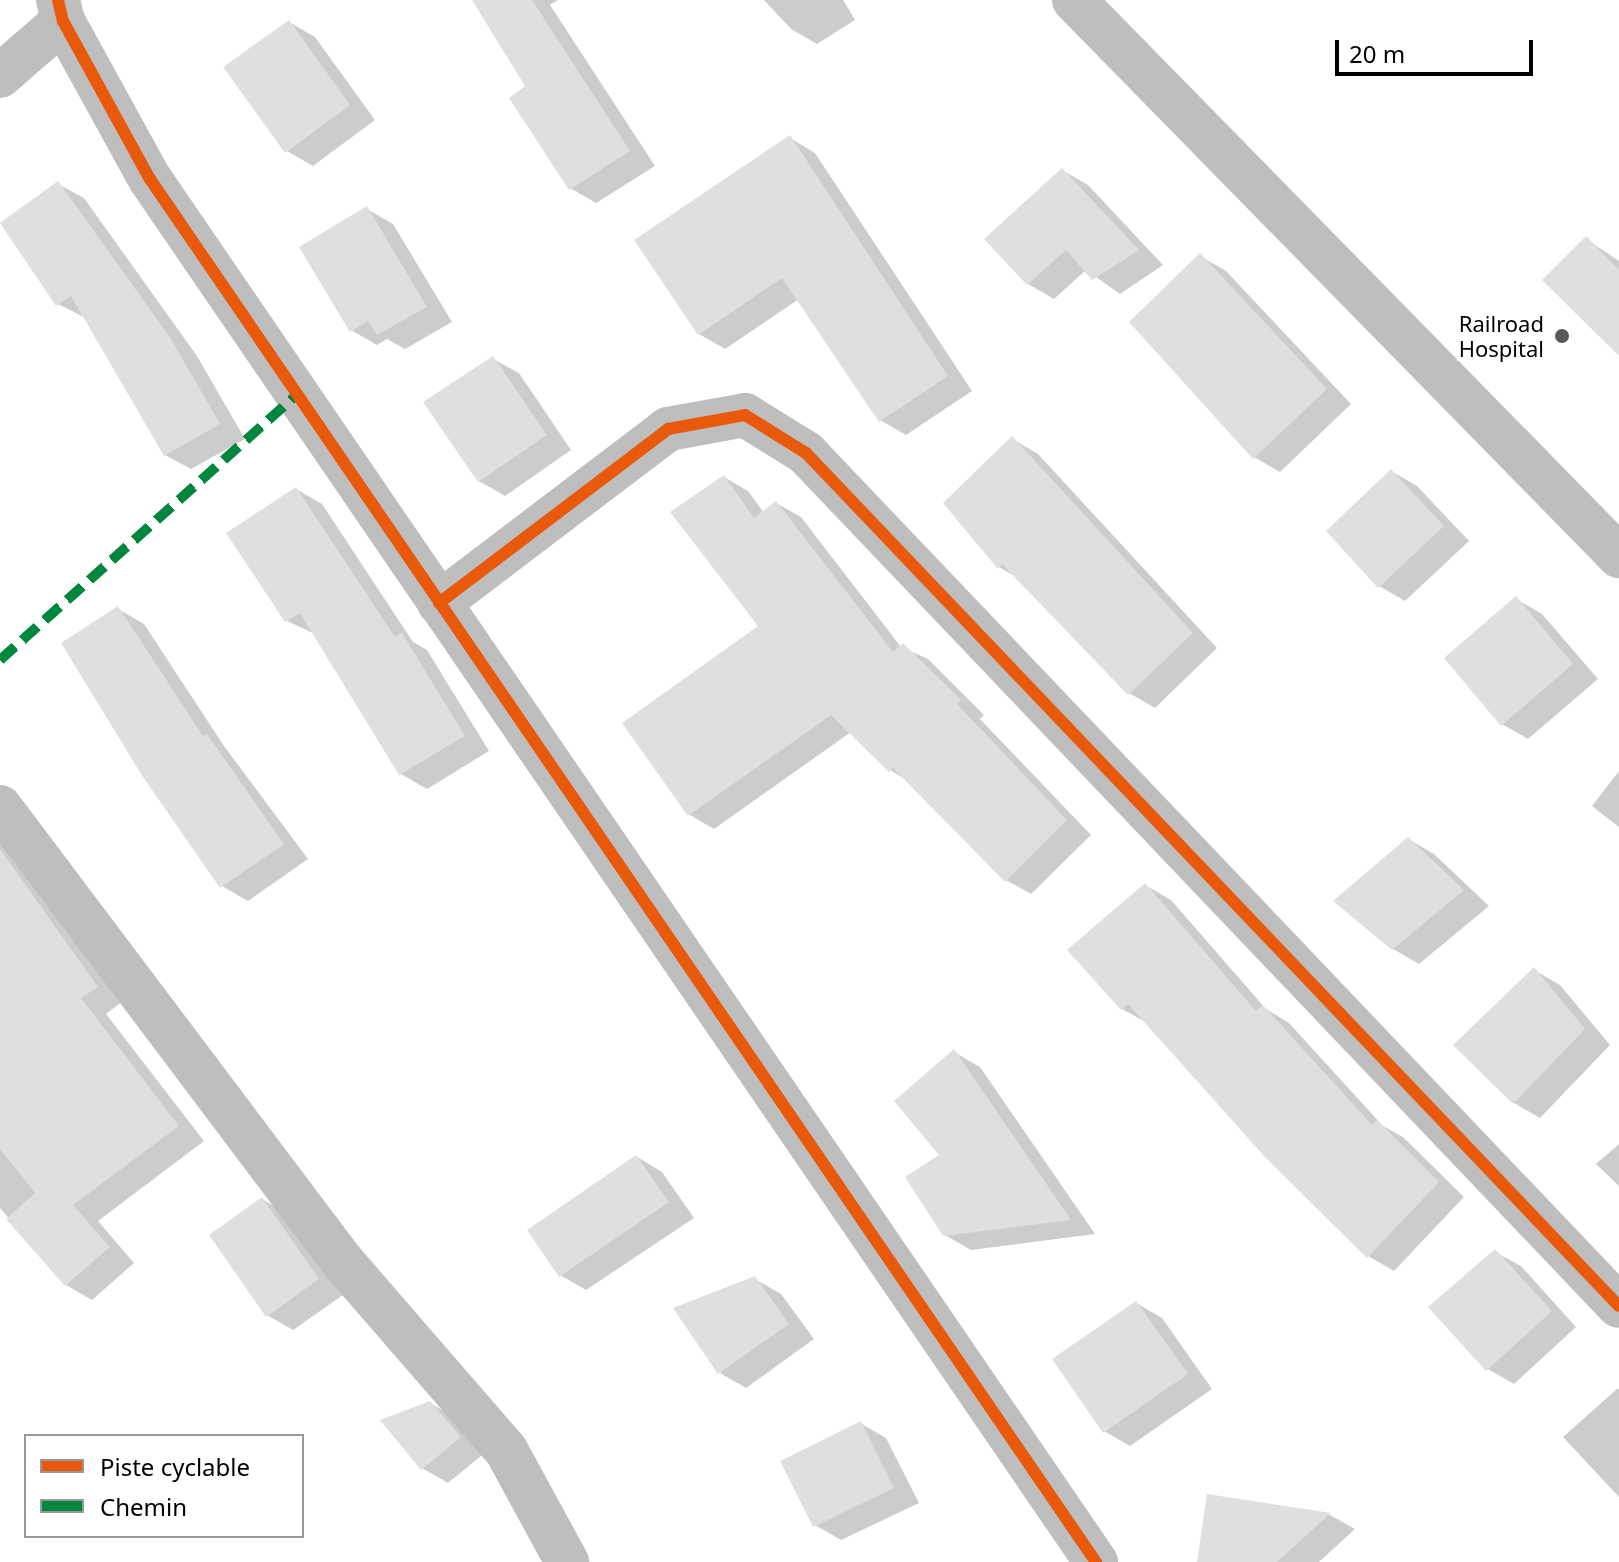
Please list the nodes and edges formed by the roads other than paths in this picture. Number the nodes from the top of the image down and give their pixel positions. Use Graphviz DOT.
graph roads {
  1 [pos="1074,0"];
  2 [pos="60,11"];
  3 [pos="0,76"];
  4 [pos="1619,556"];
  5 [pos="439,603"];
  6 [pos="0,807"];
  7 [pos="1619,1306"];
  8 [pos="567,1562"];
  9 [pos="1096,1562"];
  1 -- 4 [label="street"];
  2 -- 3 [label="street"];
  2 -- 5 [label="street"];
  5 -- 7 [label="street"];
  5 -- 9 [label="street"];
  6 -- 8 [label="street"];
}
